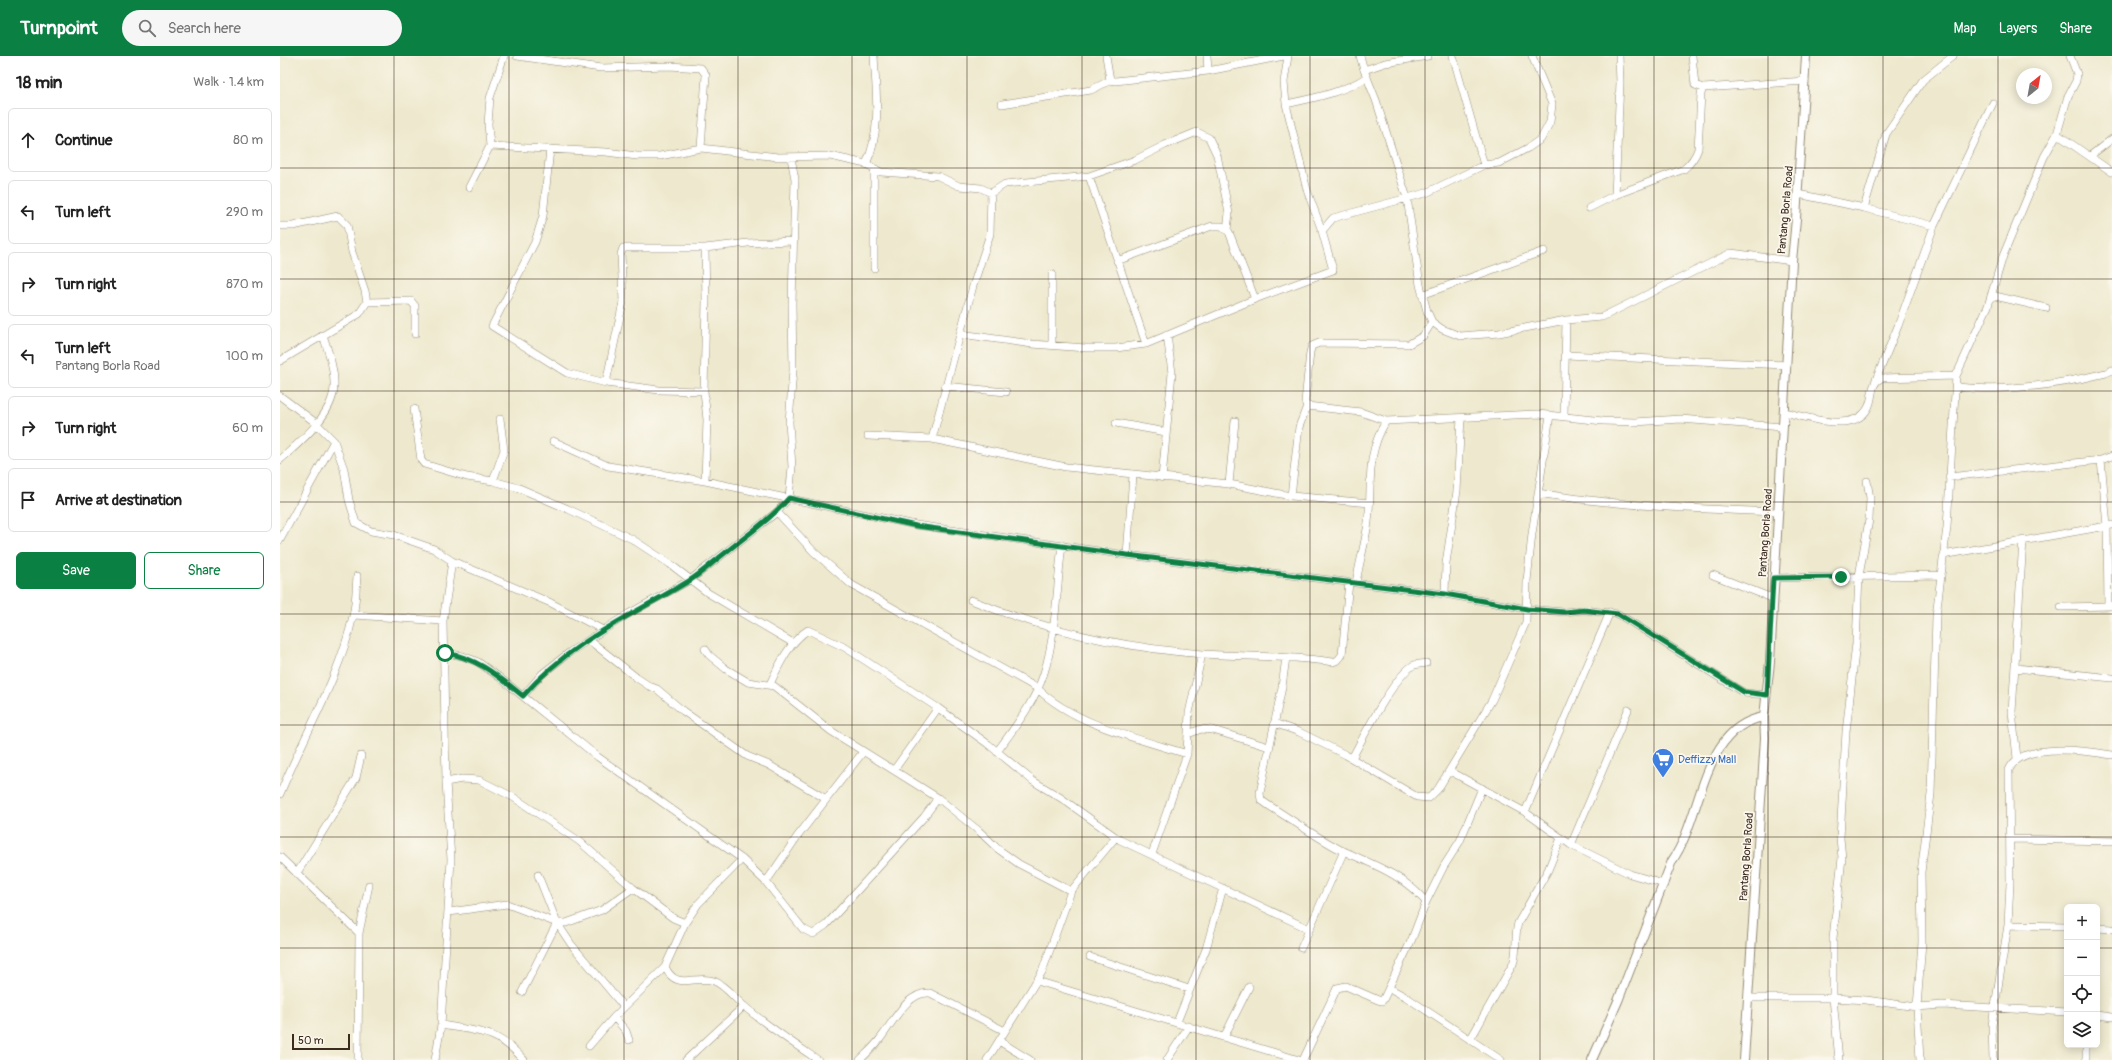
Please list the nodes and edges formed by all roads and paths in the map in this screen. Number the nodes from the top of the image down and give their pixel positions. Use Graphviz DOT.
graph roads {
  1 [pos="504,56"];
  2 [pos="517,56"];
  3 [pos="874,56"];
  4 [pos="1106,56"];
  5 [pos="1207,56"];
  6 [pos="1284,56"];
  7 [pos="1288,56"];
  8 [pos="1360,56"];
  9 [pos="1428,56"];
  10 [pos="1453,56"];
  11 [pos="1532,56"];
  12 [pos="1619,56"];
  13 [pos="1692,56"];
  14 [pos="1806,56"];
  15 [pos="1953,56"];
  16 [pos="2070,56"];
  17 [pos="1208,70"];
  18 [pos="1365,73"];
  19 [pos="1111,80"];
  20 [pos="1805,81"];
  21 [pos="1704,88"];
  22 [pos="1993,102"];
  23 [pos="1002,104"];
  24 [pos="1286,104"];
  25 [pos="2057,134"];
  26 [pos="2112,139"];
  27 [pos="490,146"];
  28 [pos="701,148"];
  29 [pos="550,149"];
  30 [pos="2090,156"];
  31 [pos="791,158"];
  32 [pos="866,164"];
  33 [pos="1484,165"];
  34 [pos="874,169"];
  35 [pos="2112,172"];
  36 [pos="1089,176"];
  37 [pos="469,187"];
  38 [pos="991,193"];
  39 [pos="1798,194"];
  40 [pos="1615,195"];
  41 [pos="1407,198"];
  42 [pos="1589,208"];
  43 [pos="1864,208"];
  44 [pos="280,226"];
  45 [pos="1934,226"];
  46 [pos="1227,230"];
  47 [pos="1322,231"];
  48 [pos="794,241"];
  49 [pos="704,248"];
  50 [pos="1544,251"];
  51 [pos="1117,261"];
  52 [pos="1792,261"];
  53 [pos="874,268"];
  54 [pos="1052,274"];
  55 [pos="1422,295"];
  56 [pos="1991,295"];
  57 [pos="1255,299"];
  58 [pos="367,302"];
  59 [pos="2046,308"];
  60 [pos="1566,320"];
  61 [pos="1432,322"];
  62 [pos="416,334"];
  63 [pos="961,334"];
  64 [pos="324,335"];
  65 [pos="1167,335"];
  66 [pos="1146,344"];
  67 [pos="1052,345"];
  68 [pos="1566,355"];
  69 [pos="280,361"];
  70 [pos="1787,365"];
  71 [pos="2112,370"];
  72 [pos="1956,376"];
  73 [pos="1875,382"];
  74 [pos="606,383"];
  75 [pos="945,386"];
  76 [pos="1956,387"];
  77 [pos="704,391"];
  78 [pos="1006,392"];
  79 [pos="280,396"];
  80 [pos="1306,406"];
  81 [pos="414,409"];
  82 [pos="1784,412"];
  83 [pos="1550,415"];
  84 [pos="1564,416"];
  85 [pos="1461,418"];
  86 [pos="500,419"];
  87 [pos="1386,420"];
  88 [pos="1235,421"];
  89 [pos="316,423"];
  90 [pos="1116,423"];
  91 [pos="1783,427"];
  92 [pos="1166,432"];
  93 [pos="868,436"];
  94 [pos="932,439"];
  95 [pos="334,441"];
  96 [pos="553,441"];
  97 [pos="2112,456"];
  98 [pos="280,460"];
  99 [pos="2101,460"];
  100 [pos="1133,474"];
  101 [pos="1949,477"];
  102 [pos="1162,478"];
  103 [pos="493,481"];
  104 [pos="705,481"];
  105 [pos="1867,481"];
  106 [pos="1229,484"];
  107 [pos="1538,492"];
  108 [pos="1292,496"];
  109 [pos="789,498"];
  110 [pos="1370,502"];
  111 [pos="777,512"];
  112 [pos="1777,512"];
  113 [pos="2109,526"];
  114 [pos="280,540"];
  115 [pos="2023,540"];
  116 [pos="1062,545"];
  117 [pos="1127,555"];
  118 [pos="1943,555"];
  119 [pos="452,561"];
  120 [pos="1713,575"];
  121 [pos="1940,575"];
  122 [pos="357,576"];
  123 [pos="1859,576"];
  124 [pos="1773,578"];
  125 [pos="690,580"];
  126 [pos="1352,583"];
  127 [pos="1445,594"];
  128 [pos="1772,598"];
  129 [pos="971,600"];
  130 [pos="2110,606"];
  131 [pos="2061,607"];
  132 [pos="1527,609"];
  133 [pos="1610,612"];
  134 [pos="354,615"];
  135 [pos="443,621"];
  136 [pos="1053,626"];
  137 [pos="603,630"];
  138 [pos="589,640"];
  139 [pos="793,643"];
  140 [pos="705,649"];
  141 [pos="445,653"];
  142 [pos="1202,654"];
  143 [pos="1286,657"];
  144 [pos="1426,663"];
  145 [pos="2016,668"];
  146 [pos="2112,678"];
  147 [pos="770,684"];
  148 [pos="1037,688"];
  149 [pos="1767,695"];
  150 [pos="523,696"];
  151 [pos="938,708"];
  152 [pos="1628,710"];
  153 [pos="1764,717"];
  154 [pos="1274,723"];
  155 [pos="1188,734"];
  156 [pos="1269,747"];
  157 [pos="863,752"];
  158 [pos="997,752"];
  159 [pos="1187,754"];
  160 [pos="2112,755"];
  161 [pos="361,756"];
  162 [pos="1352,758"];
  163 [pos="2017,758"];
  164 [pos="894,770"];
  165 [pos="1450,771"];
  166 [pos="283,777"];
  167 [pos="446,782"];
  168 [pos="1482,788"];
  169 [pos="280,794"];
  170 [pos="938,798"];
  171 [pos="826,799"];
  172 [pos="1525,812"];
  173 [pos="1116,837"];
  174 [pos="1561,838"];
  175 [pos="2011,839"];
  176 [pos="2112,840"];
  177 [pos="1571,845"];
  178 [pos="1344,851"];
  179 [pos="1152,854"];
  180 [pos="280,857"];
  181 [pos="742,859"];
  182 [pos="297,873"];
  183 [pos="538,875"];
  184 [pos="766,882"];
  185 [pos="1664,884"];
  186 [pos="369,885"];
  187 [pos="633,888"];
  188 [pos="1223,888"];
  189 [pos="1071,891"];
  190 [pos="1426,902"];
  191 [pos="449,912"];
  192 [pos="557,923"];
  193 [pos="685,923"];
  194 [pos="2008,925"];
  195 [pos="2064,926"];
  196 [pos="2100,928"];
  197 [pos="2112,928"];
  198 [pos="1310,929"];
  199 [pos="359,933"];
  200 [pos="1301,948"];
  201 [pos="1090,957"];
  202 [pos="665,967"];
  203 [pos="1037,981"];
  204 [pos="1249,987"];
  205 [pos="1389,988"];
  206 [pos="1189,989"];
  207 [pos="522,992"];
  208 [pos="1749,998"];
  209 [pos="1833,998"];
  210 [pos="744,1006"];
  211 [pos="624,1007"];
  212 [pos="1917,1007"];
  213 [pos="1995,1009"];
  214 [pos="2064,1012"];
  215 [pos="2100,1015"];
  216 [pos="614,1017"];
  217 [pos="2112,1017"];
  218 [pos="1177,1022"];
  219 [pos="441,1025"];
  220 [pos="1189,1026"];
  221 [pos="1005,1031"];
  222 [pos="1224,1037"];
  223 [pos="629,1040"];
  224 [pos="1470,1040"];
  225 [pos="999,1041"];
  226 [pos="589,1046"];
  227 [pos="2086,1048"];
  228 [pos="358,1060"];
  229 [pos="435,1060"];
  230 [pos="524,1060"];
  231 [pos="686,1060"];
  232 [pos="818,1060"];
  233 [pos="860,1060"];
  234 [pos="987,1060"];
  235 [pos="1030,1060"];
  236 [pos="1167,1060"];
  237 [pos="1299,1060"];
  238 [pos="1303,1060"];
  239 [pos="1501,1060"];
  240 [pos="1592,1060"];
  241 [pos="1744,1060"];
  242 [pos="1839,1060"];
  243 [pos="1920,1060"];
  244 [pos="1993,1060"];
  245 [pos="2086,1060"];
  1 -- 27 [label="street"];
  2 -- 28 [label="street"];
  3 -- 32 [label="street"];
  4 -- 19 [label="street"];
  5 -- 17 [label="street"];
  6 -- 17 [label="street"];
  7 -- 24 [label="street"];
  8 -- 18 [label="street"];
  9 -- 18 [label="street"];
  10 -- 33 [label="street"];
  11 -- 33 [label="street"];
  12 -- 40 [label="street"];
  13 -- 21 [label="street"];
  14 -- 20 [label="street, Pantang Borla Road"];
  15 -- 43 [label="street"];
  16 -- 25 [label="street"];
  17 -- 19 [label="street"];
  18 -- 24 [label="street"];
  18 -- 41 [label="street"];
  19 -- 23 [label="street"];
  20 -- 21 [label="street"];
  20 -- 39 [label="street, Pantang Borla Road"];
  21 -- 40 [label="street"];
  22 -- 45 [label="street"];
  24 -- 47 [label="street"];
  25 -- 30 [label="street"];
  25 -- 56 [label="street"];
  26 -- 30 [label="street"];
  27 -- 29 [label="street"];
  27 -- 37 [label="street"];
  28 -- 29 [label="street"];
  28 -- 31 [label="street"];
  29 -- 74 [label="street"];
  30 -- 35 [label="street"];
  31 -- 32 [label="street"];
  31 -- 48 [label="street"];
  32 -- 34 [label="street"];
  33 -- 41 [label="street"];
  34 -- 38 [label="street"];
  34 -- 53 [label="street"];
  36 -- 38 [label="street"];
  36 -- 46 [label="street"];
  36 -- 51 [label="street"];
  38 -- 63 [label="street"];
  39 -- 43 [label="street"];
  39 -- 52 [label="street, Pantang Borla Road"];
  40 -- 42 [label="street"];
  41 -- 47 [label="street"];
  41 -- 55 [label="street"];
  43 -- 45 [label="street"];
  44 -- 58 [label="street"];
  45 -- 73 [label="street"];
  46 -- 51 [label="street"];
  46 -- 57 [label="street"];
  47 -- 57 [label="street"];
  48 -- 49 [label="street"];
  48 -- 109 [label="street"];
  49 -- 74 [label="street"];
  49 -- 77 [label="street"];
  50 -- 55 [label="street"];
  51 -- 66 [label="street"];
  52 -- 60 [label="street"];
  52 -- 70 [label="street, Pantang Borla Road"];
  54 -- 67 [label="street"];
  55 -- 61 [label="street"];
  56 -- 59 [label="street"];
  56 -- 72 [label="street"];
  57 -- 65 [label="street"];
  58 -- 62 [label="street"];
  58 -- 64 [label="street"];
  60 -- 61 [label="street"];
  60 -- 68 [label="street"];
  61 -- 80 [label="street"];
  63 -- 67 [label="street"];
  63 -- 75 [label="street"];
  64 -- 69 [label="street"];
  64 -- 89 [label="street"];
  65 -- 66 [label="street"];
  65 -- 92 [label="street"];
  66 -- 67 [label="street"];
  68 -- 70 [label="street"];
  68 -- 84 [label="street"];
  70 -- 82 [label="street, Pantang Borla Road"];
  71 -- 76 [label="street"];
  72 -- 73 [label="street"];
  72 -- 76 [label="street"];
  73 -- 82 [label="street"];
  74 -- 77 [label="street"];
  75 -- 78 [label="street"];
  75 -- 94 [label="street"];
  76 -- 101 [label="street"];
  77 -- 104 [label="street"];
  79 -- 89 [label="street"];
  80 -- 87 [label="street"];
  80 -- 108 [label="street"];
  81 -- 103 [label="street"];
  82 -- 91 [label="street, Pantang Borla Road"];
  83 -- 84 [label="street"];
  83 -- 85 [label="street"];
  83 -- 107 [label="street"];
  84 -- 91 [label="street"];
  85 -- 87 [label="street"];
  85 -- 127 [label="street"];
  86 -- 103 [label="street"];
  87 -- 110 [label="street"];
  88 -- 106 [label="street"];
  89 -- 95 [label="street"];
  89 -- 98 [label="street"];
  90 -- 92 [label="street"];
  91 -- 112 [label="street, Pantang Borla Road"];
  92 -- 102 [label="street"];
  93 -- 94 [label="street"];
  94 -- 100 [label="street"];
  95 -- 114 [label="street"];
  95 -- 119 [label="street"];
  96 -- 104 [label="street"];
  97 -- 99 [label="street"];
  99 -- 101 [label="street"];
  99 -- 113 [label="street"];
  100 -- 102 [label="street"];
  100 -- 117 [label="street"];
  101 -- 118 [label="street"];
  102 -- 106 [label="street"];
  103 -- 125 [label="street"];
  104 -- 109 [label="street"];
  105 -- 123 [label="street"];
  106 -- 108 [label="street"];
  107 -- 112 [label="street"];
  107 -- 132 [label="street"];
  108 -- 110 [label="street"];
  109 -- 111 [label="street"];
  109 -- 116 [label="street"];
  110 -- 126 [label="street"];
  111 -- 125 [label="street"];
  111 -- 148 [label="street"];
  112 -- 124 [label="street, Pantang Borla Road"];
  113 -- 115 [label="street"];
  113 -- 130 [label="street"];
  115 -- 118 [label="street"];
  115 -- 145 [label="street"];
  116 -- 117 [label="street"];
  116 -- 136 [label="street"];
  117 -- 126 [label="street"];
  118 -- 121 [label="street"];
  119 -- 135 [label="street"];
  119 -- 137 [label="street"];
  120 -- 128 [label="street"];
  121 -- 123 [label="street"];
  121 -- 212 [label="street"];
  122 -- 134 [label="street"];
  123 -- 124 [label="street"];
  123 -- 209 [label="street"];
  124 -- 128 [label="street, Pantang Borla Road"];
  125 -- 137 [label="street"];
  125 -- 139 [label="street"];
  126 -- 127 [label="street"];
  126 -- 143 [label="street"];
  127 -- 132 [label="street"];
  128 -- 149 [label="street, Pantang Borla Road"];
  129 -- 136 [label="street"];
  130 -- 131 [label="street"];
  132 -- 133 [label="street"];
  132 -- 165 [label="street"];
  133 -- 149 [label="street"];
  133 -- 172 [label="street"];
  134 -- 135 [label="street"];
  134 -- 166 [label="street"];
  135 -- 141 [label="street"];
  136 -- 142 [label="street"];
  136 -- 148 [label="street"];
  137 -- 138 [label="street"];
  138 -- 150 [label="street"];
  138 -- 171 [label="street"];
  139 -- 147 [label="street"];
  139 -- 151 [label="street"];
  140 -- 147 [label="street"];
  141 -- 150 [label="street"];
  141 -- 167 [label="street"];
  142 -- 143 [label="street"];
  142 -- 155 [label="street"];
  143 -- 154 [label="street"];
  144 -- 162 [label="street"];
  145 -- 146 [label="street"];
  145 -- 163 [label="street"];
  147 -- 157 [label="street"];
  148 -- 158 [label="street"];
  148 -- 159 [label="street"];
  149 -- 153 [label="street, Pantang Borla Road"];
  150 -- 181 [label="street"];
  151 -- 158 [label="street"];
  151 -- 164 [label="street"];
  152 -- 177 [label="street"];
  153 -- 185 [label="street"];
  153 -- 208 [label="street, Pantang Borla Road"];
  154 -- 156 [label="street"];
  154 -- 162 [label="street"];
  155 -- 156 [label="street"];
  155 -- 159 [label="street"];
  156 -- 178 [label="street"];
  157 -- 164 [label="street"];
  157 -- 171 [label="street"];
  158 -- 173 [label="street"];
  159 -- 179 [label="street"];
  160 -- 163 [label="street"];
  161 -- 182 [label="street"];
  162 -- 165 [label="street"];
  163 -- 175 [label="street"];
  164 -- 170 [label="street"];
  165 -- 168 [label="street"];
  166 -- 169 [label="street"];
  167 -- 187 [label="street"];
  167 -- 191 [label="street"];
  168 -- 172 [label="street"];
  168 -- 190 [label="street"];
  170 -- 184 [label="street"];
  170 -- 189 [label="street"];
  171 -- 184 [label="street"];
  172 -- 174 [label="street"];
  173 -- 179 [label="street"];
  173 -- 189 [label="street"];
  174 -- 177 [label="street"];
  174 -- 224 [label="street"];
  175 -- 176 [label="street"];
  175 -- 194 [label="street"];
  177 -- 185 [label="street"];
  178 -- 190 [label="street"];
  178 -- 198 [label="street"];
  179 -- 188 [label="street"];
  180 -- 182 [label="street"];
  181 -- 184 [label="street"];
  181 -- 193 [label="street"];
  182 -- 199 [label="street"];
  183 -- 192 [label="street"];
  185 -- 240 [label="street"];
  186 -- 199 [label="street"];
  187 -- 192 [label="street"];
  187 -- 193 [label="street"];
  188 -- 198 [label="street"];
  188 -- 206 [label="street"];
  189 -- 203 [label="street"];
  190 -- 205 [label="street"];
  191 -- 192 [label="street"];
  191 -- 219 [label="street"];
  192 -- 207 [label="street"];
  192 -- 211 [label="street"];
  193 -- 202 [label="street"];
  194 -- 195 [label="street"];
  194 -- 213 [label="street"];
  196 -- 197 [label="street"];
  198 -- 200 [label="street"];
  199 -- 228 [label="street"];
  201 -- 206 [label="street"];
  202 -- 210 [label="street"];
  202 -- 211 [label="street"];
  203 -- 218 [label="street"];
  203 -- 221 [label="street"];
  204 -- 222 [label="street"];
  205 -- 224 [label="street"];
  205 -- 238 [label="street"];
  206 -- 218 [label="street"];
  208 -- 209 [label="street"];
  208 -- 241 [label="street, Pantang Borla Road"];
  209 -- 212 [label="street"];
  209 -- 242 [label="street"];
  210 -- 231 [label="street"];
  210 -- 232 [label="street"];
  211 -- 216 [label="street"];
  212 -- 213 [label="street"];
  212 -- 243 [label="street"];
  213 -- 214 [label="street"];
  213 -- 244 [label="street"];
  215 -- 217 [label="street"];
  216 -- 223 [label="street"];
  216 -- 226 [label="street"];
  218 -- 220 [label="street"];
  219 -- 229 [label="street"];
  219 -- 230 [label="street"];
  220 -- 222 [label="street"];
  220 -- 236 [label="street"];
  221 -- 225 [label="street"];
  221 -- 233 [label="street"];
  222 -- 237 [label="street"];
  224 -- 239 [label="street"];
  225 -- 234 [label="street"];
  225 -- 235 [label="street"];
  227 -- 245 [label="street"];
}
